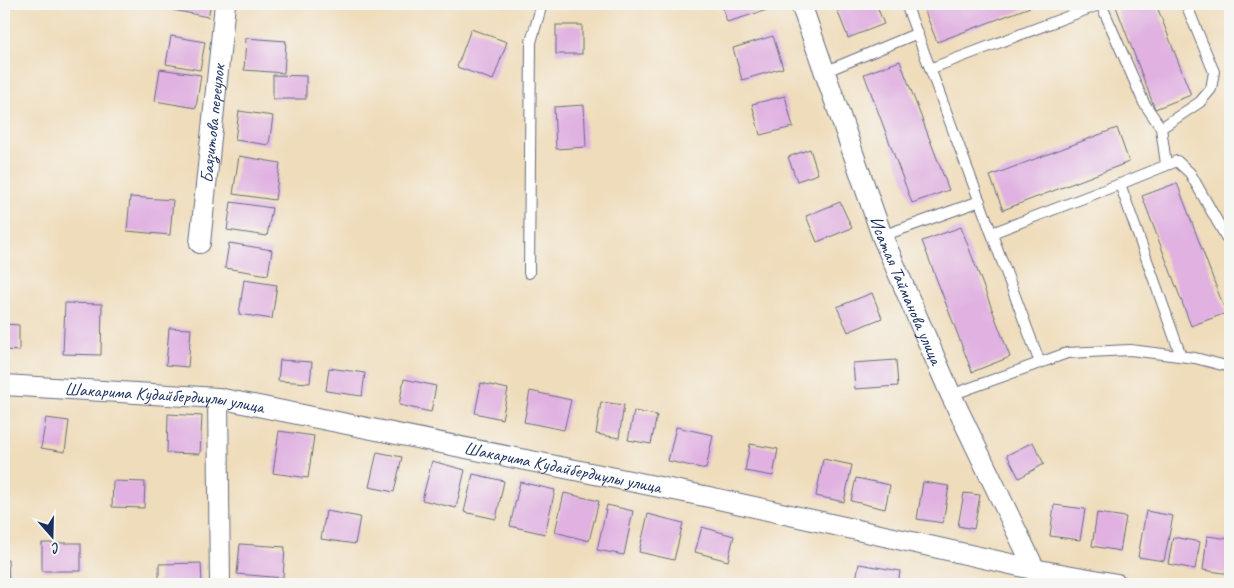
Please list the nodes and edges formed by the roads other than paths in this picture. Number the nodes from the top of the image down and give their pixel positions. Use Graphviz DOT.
graph roads {
  1 [pos="225,4"];
  2 [pos="542,4"];
  3 [pos="800,4"];
  4 [pos="906,4"];
  5 [pos="1101,4"];
  6 [pos="1186,4"];
  7 [pos="918,33"];
  8 [pos="932,68"];
  9 [pos="824,72"];
  10 [pos="1161,128"];
  11 [pos="1166,164"];
  12 [pos="1120,184"];
  13 [pos="980,201"];
  14 [pos="992,233"];
  15 [pos="882,236"];
  16 [pos="200,242"];
  17 [pos="1230,244"];
  18 [pos="529,273"];
  19 [pos="1181,356"];
  20 [pos="1040,363"];
  21 [pos="1230,367"];
  22 [pos="4,385"];
  23 [pos="951,395"];
  24 [pos="218,398"];
  25 [pos="1038,577"];
  26 [pos="220,584"];
  27 [pos="1117,584"];
  1 -- 16 [label="street, Баязитова переулок"];
  2 -- 18 [label="lane"];
  3 -- 9 [label="street, Исатая Тайманова улица"];
  4 -- 7 [label="lane"];
  5 -- 8 [label="lane"];
  5 -- 10 [label="lane"];
  6 -- 10 [label="lane"];
  7 -- 8 [label="lane"];
  7 -- 9 [label="lane"];
  8 -- 13 [label="lane"];
  9 -- 15 [label="street, Исатая Тайманова улица"];
  10 -- 11 [label="lane"];
  11 -- 12 [label="lane"];
  11 -- 17 [label="lane"];
  12 -- 14 [label="lane"];
  12 -- 19 [label="lane"];
  13 -- 14 [label="lane"];
  13 -- 15 [label="lane"];
  14 -- 20 [label="lane"];
  15 -- 23 [label="street, Исатая Тайманова улица"];
  19 -- 20 [label="lane"];
  19 -- 21 [label="lane"];
  20 -- 23 [label="lane"];
  22 -- 24 [label="street, Шакарима Кудайбердиулы улица"];
  23 -- 25 [label="street, Исатая Тайманова улица"];
  24 -- 25 [label="street, Шакарима Кудайбердиулы улица"];
  24 -- 26 [label="street"];
  25 -- 27 [label="street, Шакарима Кудайбердиулы улица"];
}
